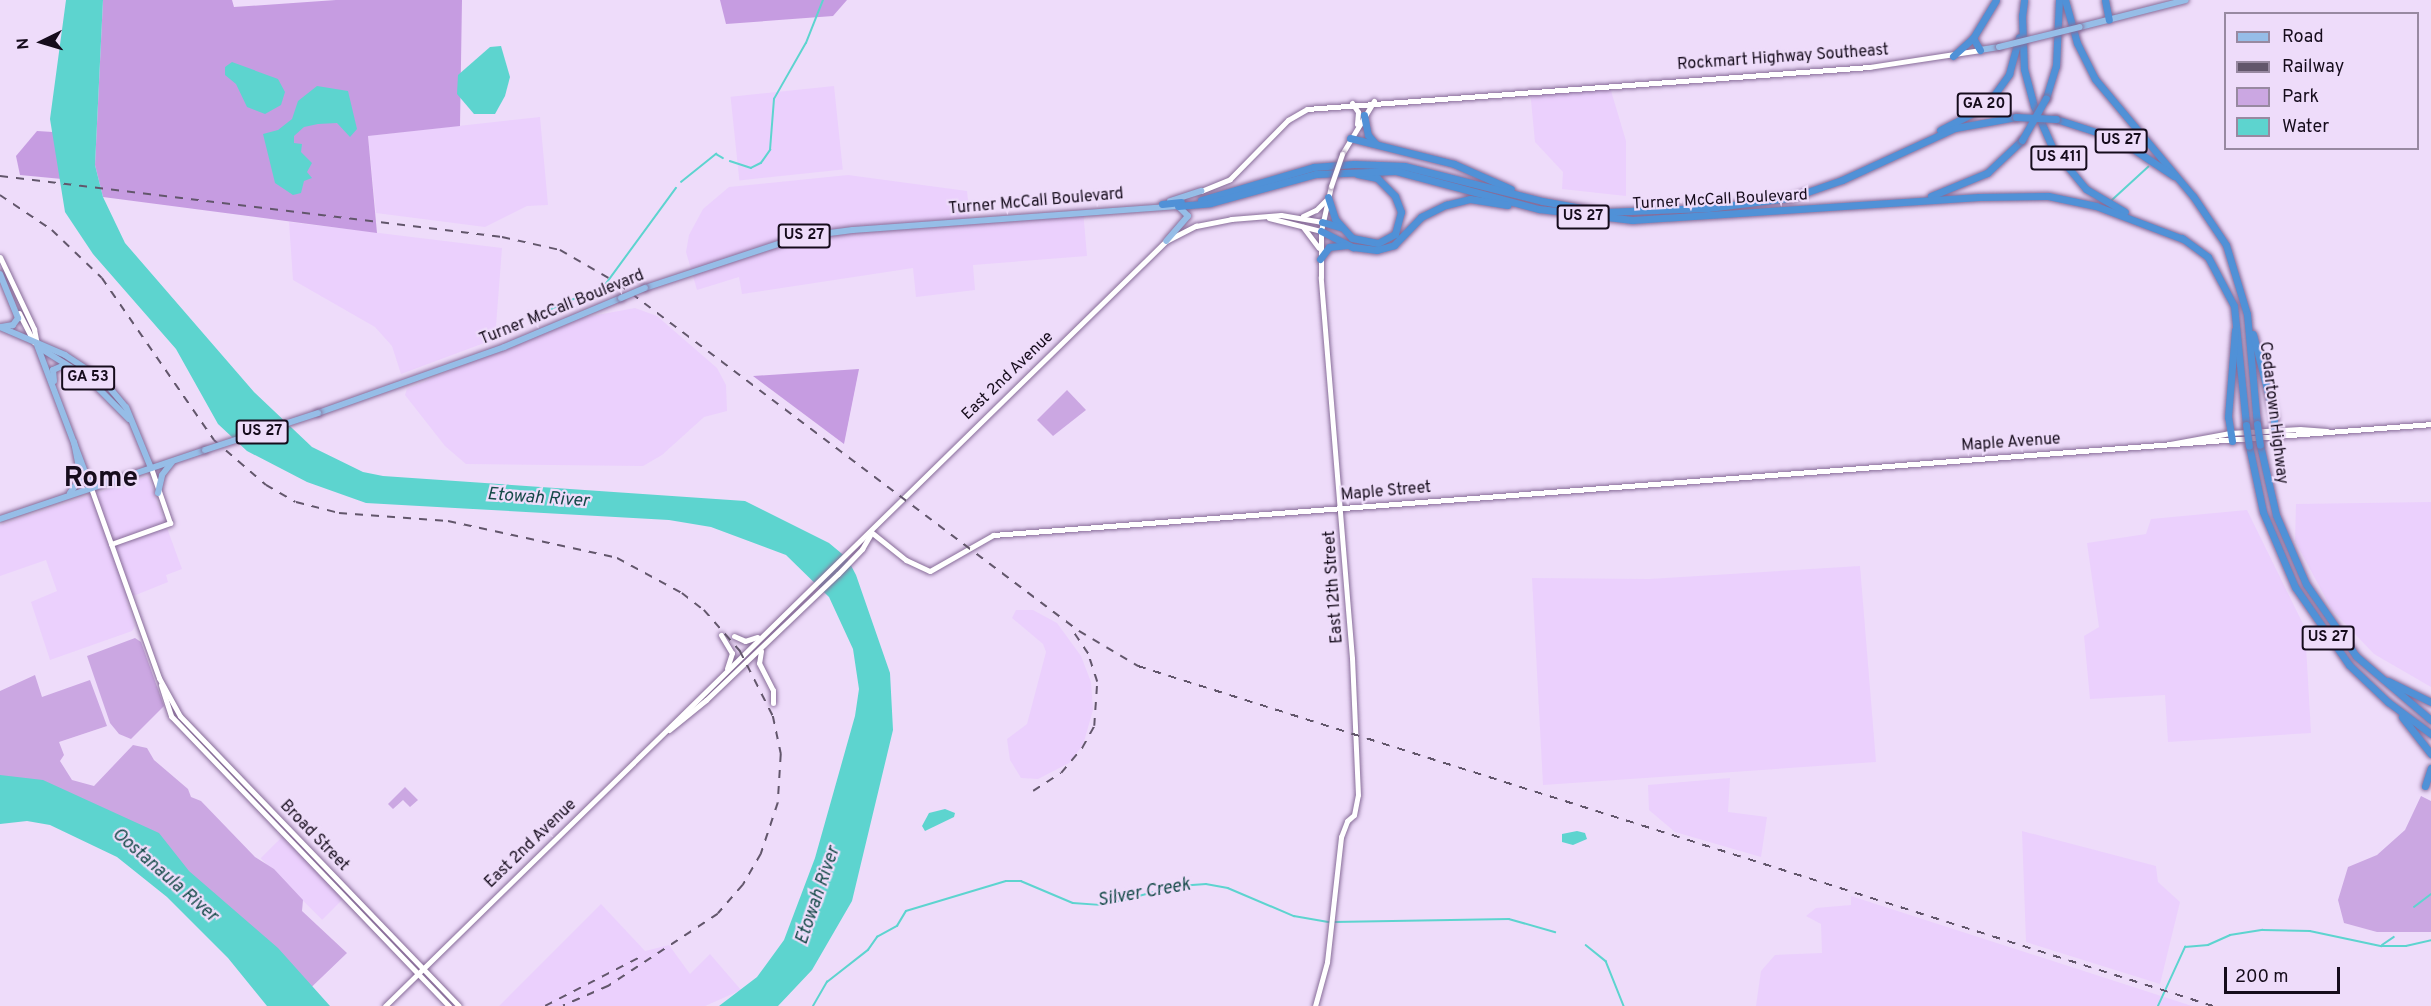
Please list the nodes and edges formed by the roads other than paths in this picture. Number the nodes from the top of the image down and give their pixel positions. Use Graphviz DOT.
graph roads {
  1 [pos="1996,0"];
  2 [pos="2024,0"];
  3 [pos="2059,0"];
  4 [pos="2065,0"];
  5 [pos="2105,0"];
  6 [pos="2186,0"];
  7 [pos="2022,15"];
  8 [pos="2109,20"];
  9 [pos="1973,38"];
  10 [pos="1980,51"];
  11 [pos="1953,56"];
  12 [pos="1374,101"];
  13 [pos="1351,103"];
  14 [pos="1364,115"];
  15 [pos="1357,126"];
  16 [pos="1350,138"];
  17 [pos="1375,143"];
  18 [pos="1896,155"];
  19 [pos="1340,171"];
  20 [pos="2178,179"];
  21 [pos="1201,191"];
  22 [pos="1524,196"];
  23 [pos="1328,197"];
  24 [pos="1890,202"];
  25 [pos="1162,204"];
  26 [pos="1178,206"];
  27 [pos="1152,207"];
  28 [pos="1539,209"];
  29 [pos="1302,216"];
  30 [pos="1264,217"];
  31 [pos="1322,222"];
  32 [pos="1302,226"];
  33 [pos="1340,227"];
  34 [pos="1321,231"];
  35 [pos="2183,239"];
  36 [pos="1166,242"];
  37 [pos="1348,245"];
  38 [pos="1320,250"];
  39 [pos="0,256"];
  40 [pos="1320,260"];
  41 [pos="0,274"];
  42 [pos="2234,306"];
  43 [pos="2247,314"];
  44 [pos="0,327"];
  45 [pos="37,345"];
  46 [pos="66,365"];
  47 [pos="55,387"];
  48 [pos="132,422"];
  49 [pos="2431,424"];
  50 [pos="2255,428"];
  51 [pos="2230,433"];
  52 [pos="2274,434"];
  53 [pos="74,439"];
  54 [pos="2232,441"];
  55 [pos="2258,442"];
  56 [pos="2170,444"];
  57 [pos="172,461"];
  58 [pos="151,468"];
  59 [pos="1854,470"];
  60 [pos="91,488"];
  61 [pos="159,493"];
  62 [pos="67,496"];
  63 [pos="1341,510"];
  64 [pos="0,519"];
  65 [pos="871,532"];
  66 [pos="111,544"];
  67 [pos="771,628"];
  68 [pos="721,635"];
  69 [pos="734,636"];
  70 [pos="764,646"];
  71 [pos="725,672"];
  72 [pos="2376,675"];
  73 [pos="159,678"];
  74 [pos="2388,702"];
  75 [pos="2431,702"];
  76 [pos="773,703"];
  77 [pos="2431,720"];
  78 [pos="662,734"];
  79 [pos="2431,734"];
  80 [pos="2431,754"];
  81 [pos="2431,768"];
  82 [pos="2425,786"];
  83 [pos="423,969"];
  84 [pos="418,974"];
  85 [pos="385,1006"];
  86 [pos="449,1006"];
  87 [pos="459,1006"];
  88 [pos="1315,1006"];
  1 -- 9 [label="highway"];
  2 -- 7 [label="highway, US 411"];
  3 -- 24 [label="highway, GA 20, bridge"];
  4 -- 20 [label="highway, Cedartown Highway"];
  5 -- 8 [label="highway"];
  6 -- 8 [label="main road, Rockmart Highway Southeast"];
  7 -- 18 [label="highway, GA 20"];
  7 -- 35 [label="highway, US 411"];
  8 -- 10 [label="main road, Rockmart Highway Southeast, bridge"];
  9 -- 10 [label="highway"];
  9 -- 11 [label="highway"];
  10 -- 11 [label="main road, Rockmart Highway Southeast"];
  11 -- 12 [label="main road, Rockmart Highway Southeast"];
  12 -- 13 [label="main road, Rockmart Highway Southeast"];
  12 -- 14 [label="main road, East 12th Street"];
  13 -- 15 [label="main road"];
  13 -- 21 [label="main road, Rockmart Highway Southeast"];
  14 -- 15 [label="main road, East 12th Street"];
  14 -- 17 [label="highway"];
  15 -- 16 [label="main road, East 12th Street"];
  16 -- 17 [label="highway"];
  16 -- 23 [label="main road, East 12th Street, bridge"];
  17 -- 22 [label="highway"];
  18 -- 20 [label="highway, Turner McCall Boulevard / US 27, bridge"];
  18 -- 22 [label="highway, Turner McCall Boulevard / US 27"];
  19 -- 26 [label="highway, Turner McCall Boulevard / US 27"];
  19 -- 28 [label="highway, Turner McCall Boulevard / US 27"];
  19 -- 33 [label="highway"];
  20 -- 43 [label="highway, Cedartown Highway / US 27"];
  21 -- 25 [label="main road"];
  22 -- 25 [label="highway, Turner McCall Boulevard / US 27"];
  23 -- 29 [label="main road"];
  23 -- 31 [label="main road, East 12th Street"];
  23 -- 33 [label="highway"];
  24 -- 28 [label="highway, Turner McCall Boulevard / US 27"];
  24 -- 35 [label="highway, Turner McCall Boulevard / US 27"];
  25 -- 27 [label="main road, Turner McCall Boulevard / US 27"];
  26 -- 27 [label="main road, Turner McCall Boulevard / US 27"];
  26 -- 36 [label="main road"];
  27 -- 57 [label="main road, Turner McCall Boulevard / US 27, bridge"];
  28 -- 37 [label="highway"];
  29 -- 30 [label="main road"];
  29 -- 31 [label="main road"];
  30 -- 32 [label="main road"];
  30 -- 36 [label="main road, East 2nd Avenue"];
  31 -- 33 [label="highway"];
  31 -- 34 [label="main road, East 12th Street"];
  32 -- 34 [label="main road"];
  32 -- 38 [label="main road"];
  34 -- 37 [label="highway"];
  34 -- 38 [label="main road, East 12th Street"];
  35 -- 42 [label="highway, Cedartown Highway / US 27"];
  36 -- 65 [label="main road, East 2nd Avenue"];
  37 -- 40 [label="highway"];
  38 -- 40 [label="main road, East 12th Street"];
  39 -- 45 [label="main road"];
  40 -- 63 [label="main road, East 12th Street"];
  41 -- 44 [label="main road"];
  41 -- 45 [label="main road"];
  42 -- 51 [label="highway"];
  42 -- 74 [label="highway, Cedartown Highway / US 27, bridge"];
  43 -- 50 [label="highway, Cedartown Highway / US 27"];
  43 -- 52 [label="highway"];
  44 -- 45 [label="main road, GA 53"];
  45 -- 46 [label="main road, GA 53"];
  45 -- 47 [label="main road, Broad Street"];
  45 -- 48 [label="main road, GA 53"];
  46 -- 47 [label="main road"];
  46 -- 48 [label="main road, GA 53"];
  47 -- 53 [label="main road, Broad Street"];
  48 -- 58 [label="main road, GA 53"];
  49 -- 52 [label="main road"];
  50 -- 51 [label="main road, Maple Avenue"];
  50 -- 52 [label="main road, Maple Avenue"];
  50 -- 55 [label="highway, Cedartown Highway / US 27, bridge"];
  51 -- 54 [label="highway"];
  51 -- 56 [label="main road, Maple Avenue"];
  52 -- 55 [label="main road, Maple Avenue"];
  53 -- 60 [label="main road, Broad Street"];
  53 -- 62 [label="main road"];
  54 -- 55 [label="main road, Maple Avenue"];
  54 -- 56 [label="main road, Maple Avenue"];
  55 -- 72 [label="highway, Cedartown Highway / US 27"];
  56 -- 59 [label="main road, Maple Avenue"];
  57 -- 58 [label="main road, Turner McCall Boulevard / US 27"];
  57 -- 61 [label="main road"];
  58 -- 60 [label="main road, Turner McCall Boulevard / US 27"];
  58 -- 61 [label="main road"];
  59 -- 63 [label="main road, Maple Street"];
  60 -- 62 [label="main road, Turner McCall Boulevard / US 27"];
  60 -- 66 [label="main road, Broad Street"];
  61 -- 66 [label="main road"];
  62 -- 64 [label="main road, Turner McCall Boulevard / US 27"];
  63 -- 65 [label="main road, Maple Street"];
  63 -- 88 [label="main road, East 12th Street"];
  65 -- 67 [label="main road, East 2nd Avenue"];
  65 -- 70 [label="main road, East 2nd Avenue"];
  66 -- 73 [label="main road, Broad Street"];
  67 -- 69 [label="main road"];
  67 -- 71 [label="main road, East 2nd Avenue"];
  68 -- 71 [label="main road"];
  70 -- 76 [label="main road"];
  70 -- 78 [label="main road, East 2nd Avenue"];
  71 -- 78 [label="main road, East 2nd Avenue"];
  72 -- 75 [label="highway"];
  72 -- 77 [label="highway, Cedartown Highway / US 27"];
  73 -- 83 [label="main road, Broad Street"];
  73 -- 84 [label="main road, Broad Street"];
  74 -- 79 [label="highway, Cedartown Highway / US 27"];
  74 -- 80 [label="highway"];
  78 -- 83 [label="main road, East 2nd Avenue"];
  81 -- 82 [label="highway"];
  83 -- 84 [label="main road, East 2nd Avenue"];
  83 -- 87 [label="main road, Broad Street"];
  84 -- 85 [label="main road, East 2nd Avenue"];
  84 -- 86 [label="main road, Broad Street"];
}
